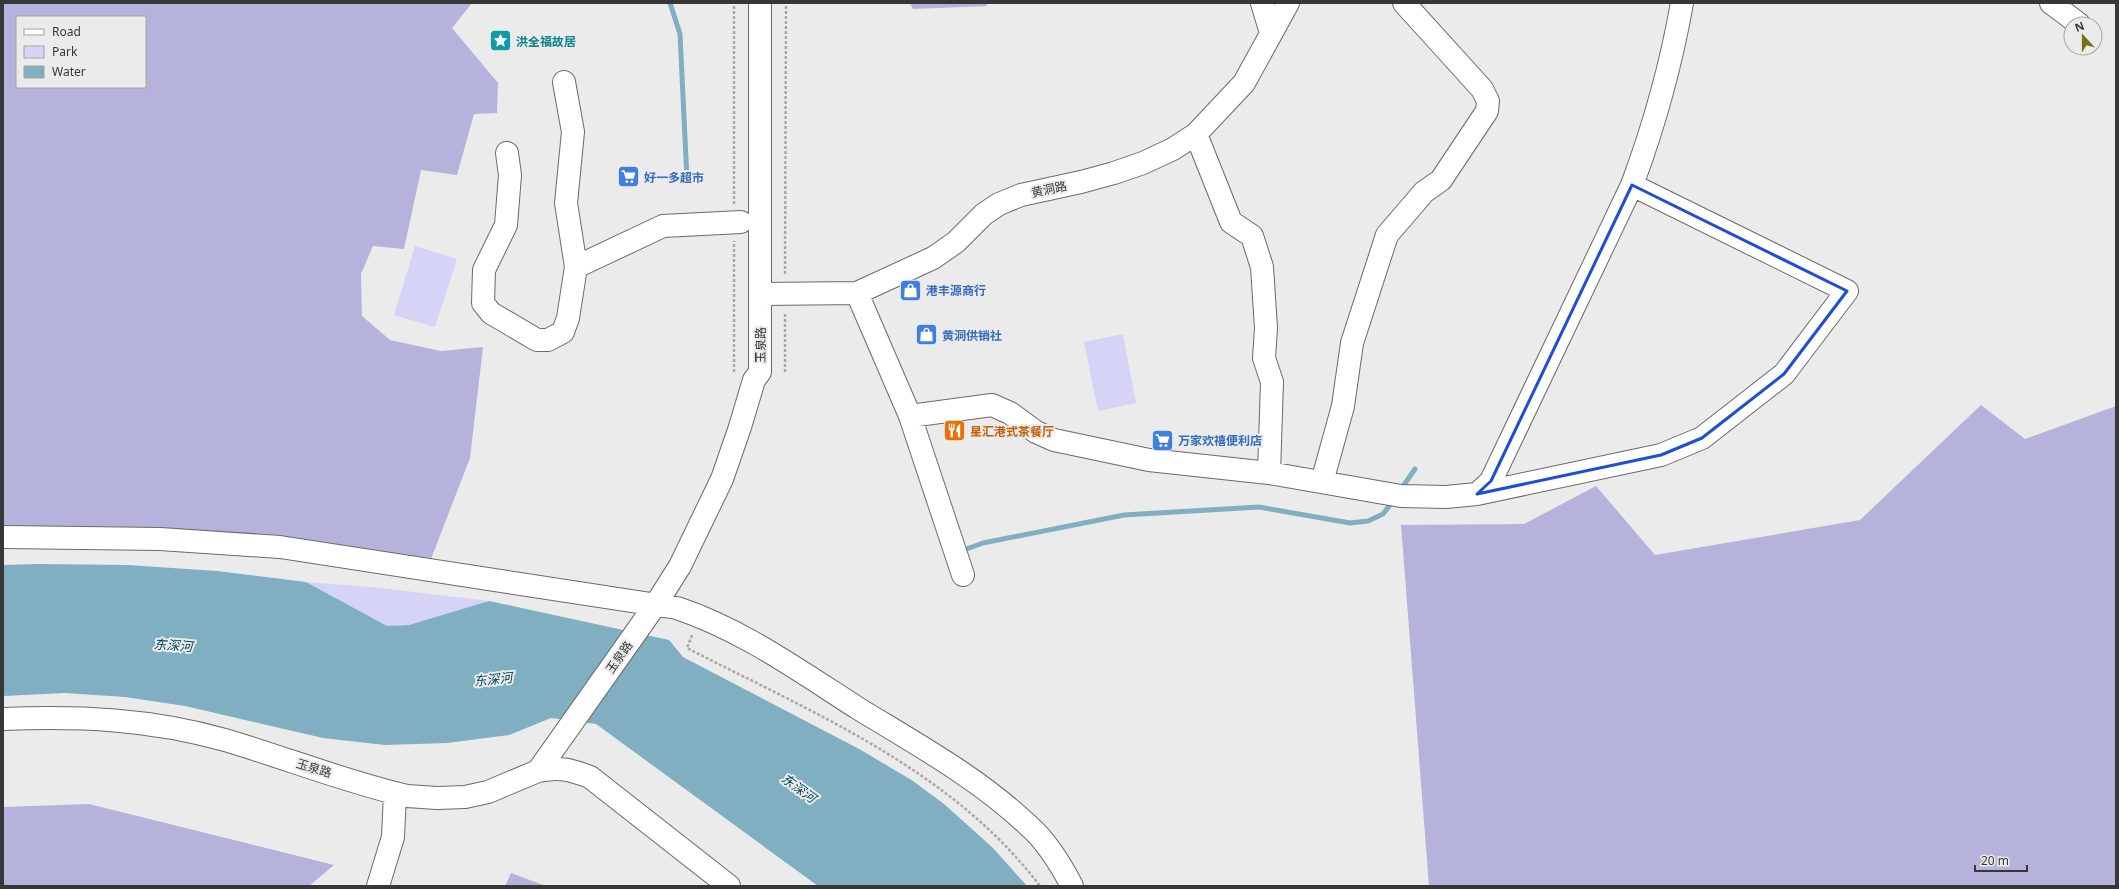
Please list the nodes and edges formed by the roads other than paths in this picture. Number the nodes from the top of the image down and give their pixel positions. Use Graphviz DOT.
graph roads {
  1 [pos="760,3"];
  2 [pos="1262,3"];
  3 [pos="1288,3"];
  4 [pos="1404,3"];
  5 [pos="1682,3"];
  6 [pos="2051,3"];
  7 [pos="2068,16"];
  8 [pos="1271,33"];
  9 [pos="564,82"];
  10 [pos="1196,134"];
  11 [pos="507,153"];
  12 [pos="1632,185"];
  13 [pos="736,222"];
  14 [pos="576,267"];
  15 [pos="857,293"];
  16 [pos="760,294"];
  17 [pos="910,416"];
  18 [pos="1269,473"];
  19 [pos="1322,482"];
  20 [pos="1477,494"];
  21 [pos="3,537"];
  22 [pos="963,574"];
  23 [pos="656,604"];
  24 [pos="3,719"];
  25 [pos="538,771"];
  26 [pos="395,793"];
  27 [pos="378,886"];
  28 [pos="729,886"];
  29 [pos="1072,886"];
  1 -- 16 [label="street, 玉泉路"];
  2 -- 8 [label="street"];
  3 -- 8 [label="street, 黄洞路"];
  4 -- 19 [label="street"];
  5 -- 12 [label="street"];
  6 -- 7 [label="street"];
  8 -- 10 [label="street, 黄洞路"];
  9 -- 14 [label="street"];
  10 -- 15 [label="street, 黄洞路"];
  10 -- 18 [label="street"];
  11 -- 14 [label="street"];
  12 -- 20 [label="street"];
  12 -- 20 [label="street"];
  13 -- 14 [label="street"];
  15 -- 16 [label="street, 黄洞路"];
  15 -- 17 [label="street"];
  16 -- 23 [label="street, 玉泉路"];
  17 -- 18 [label="street"];
  17 -- 22 [label="street"];
  18 -- 19 [label="street"];
  19 -- 20 [label="street"];
  21 -- 23 [label="street"];
  23 -- 25 [label="street, 玉泉路"];
  23 -- 29 [label="street"];
  24 -- 26 [label="street, 玉泉路"];
  25 -- 26 [label="street, 玉泉路"];
  25 -- 28 [label="street"];
  26 -- 27 [label="street"];
}
